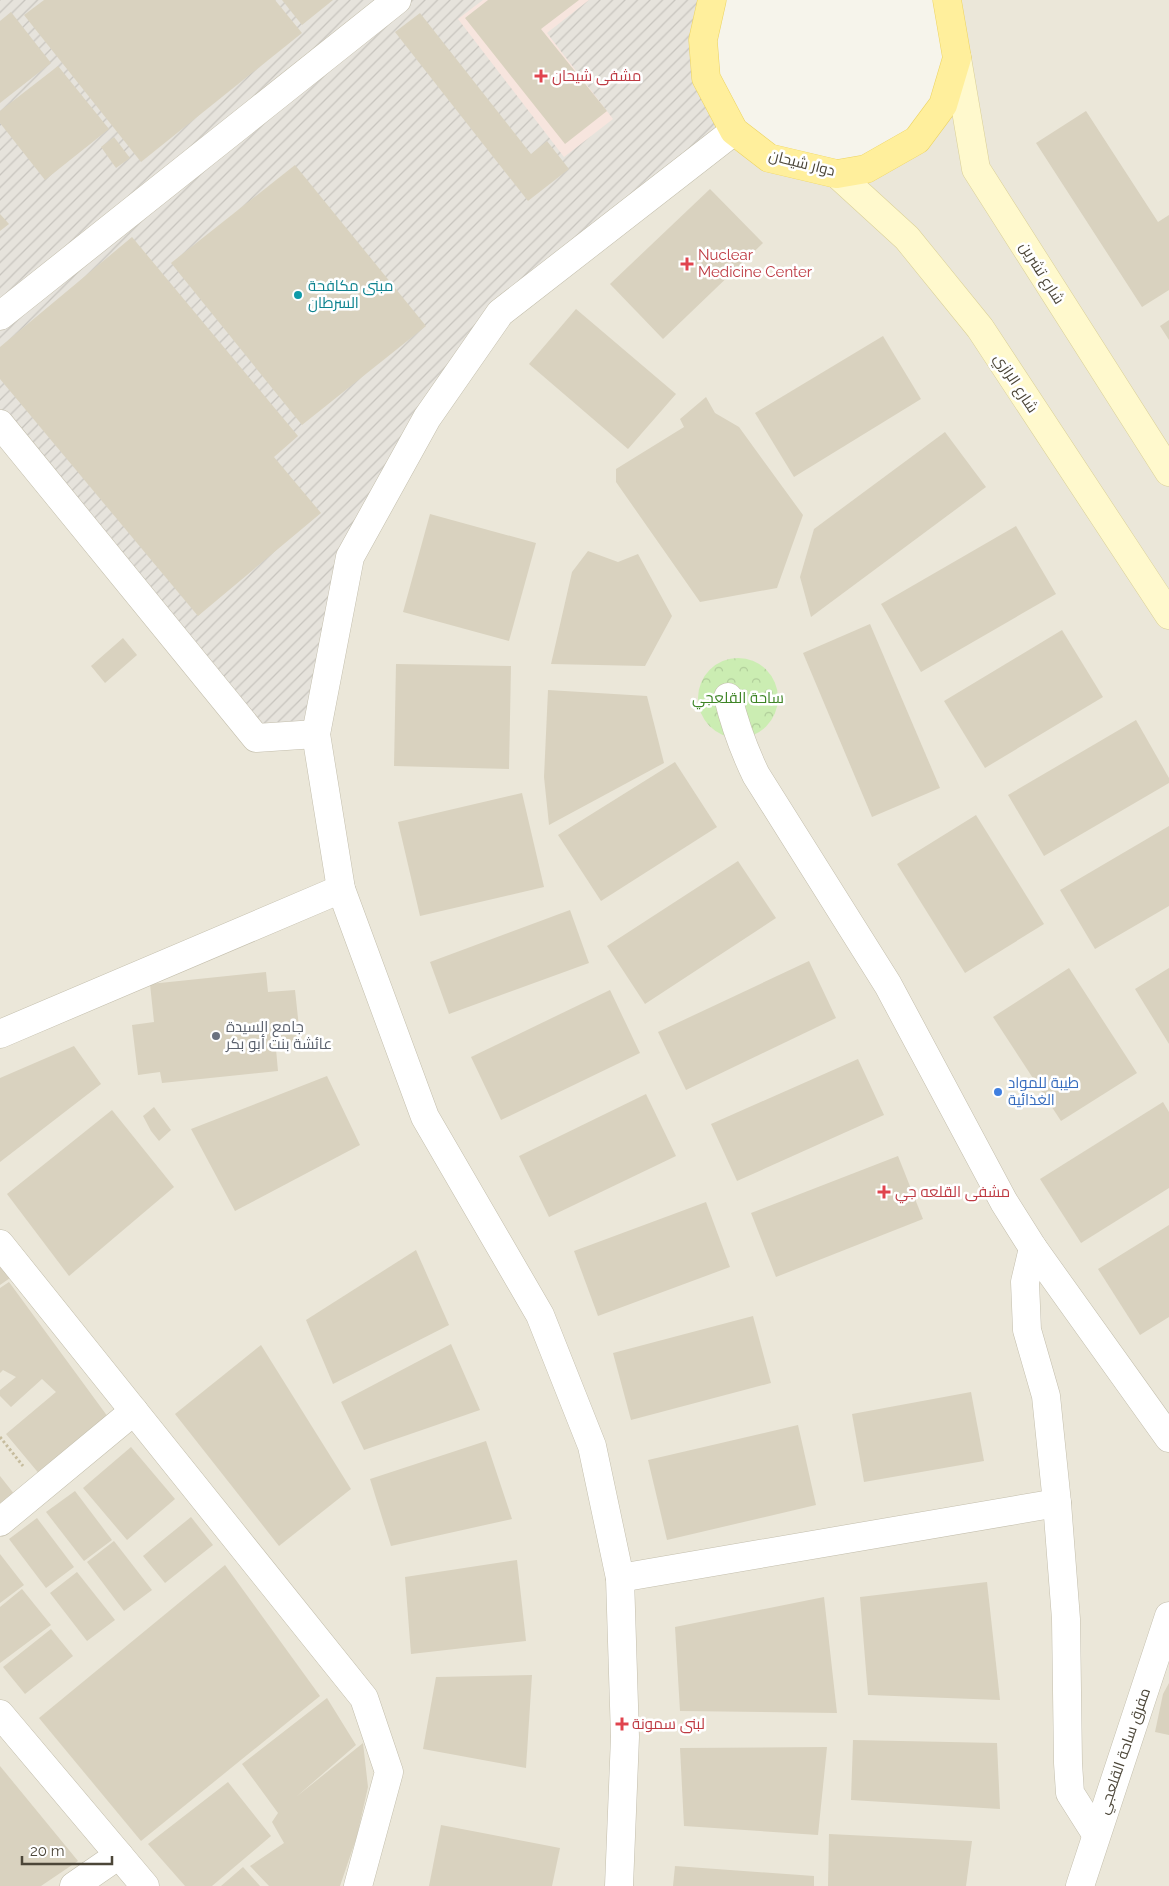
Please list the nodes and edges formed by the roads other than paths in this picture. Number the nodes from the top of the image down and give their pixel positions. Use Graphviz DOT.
graph roads {
  1 [pos="397,0"];
  2 [pos="712,0"];
  3 [pos="947,0"];
  4 [pos="957,58"];
  5 [pos="734,131"];
  6 [pos="837,174"];
  7 [pos="0,316"];
  8 [pos="0,424"];
  9 [pos="1169,472"];
  10 [pos="1169,615"];
  11 [pos="728,697"];
  12 [pos="316,734"];
  13 [pos="341,889"];
  14 [pos="0,1034"];
  15 [pos="0,1244"];
  16 [pos="1033,1248"];
  17 [pos="134,1411"];
  18 [pos="1169,1438"];
  19 [pos="1056,1503"];
  20 [pos="0,1522"];
  21 [pos="620,1578"];
  22 [pos="1168,1620"];
  23 [pos="0,1714"];
  24 [pos="1096,1834"];
  25 [pos="119,1855"];
  26 [pos="74,1886"];
  27 [pos="145,1886"];
  28 [pos="358,1886"];
  29 [pos="619,1886"];
  30 [pos="1080,1886"];
  1 -- 7 [label="street"];
  2 -- 5 [label="main road, دوار شيحان"];
  3 -- 4 [label="main road, دوار شيحان"];
  4 -- 6 [label="main road, دوار شيحان"];
  4 -- 9 [label="main road, شارع تشرين"];
  5 -- 6 [label="main road, دوار شيحان"];
  5 -- 12 [label="street"];
  6 -- 10 [label="main road, شارع الرازي"];
  8 -- 12 [label="street"];
  11 -- 16 [label="street"];
  12 -- 13 [label="street"];
  13 -- 14 [label="street"];
  13 -- 21 [label="street"];
  15 -- 17 [label="street"];
  16 -- 18 [label="street"];
  16 -- 19 [label="street"];
  17 -- 20 [label="street"];
  17 -- 28 [label="street"];
  19 -- 21 [label="street"];
  19 -- 24 [label="street"];
  21 -- 29 [label="street"];
  22 -- 24 [label="street, مفرق ساحة القلعجي"];
  23 -- 25 [label="street"];
  24 -- 30 [label="street, مفرق ساحة القلعجي"];
  25 -- 26 [label="street"];
  25 -- 27 [label="street"];
}
